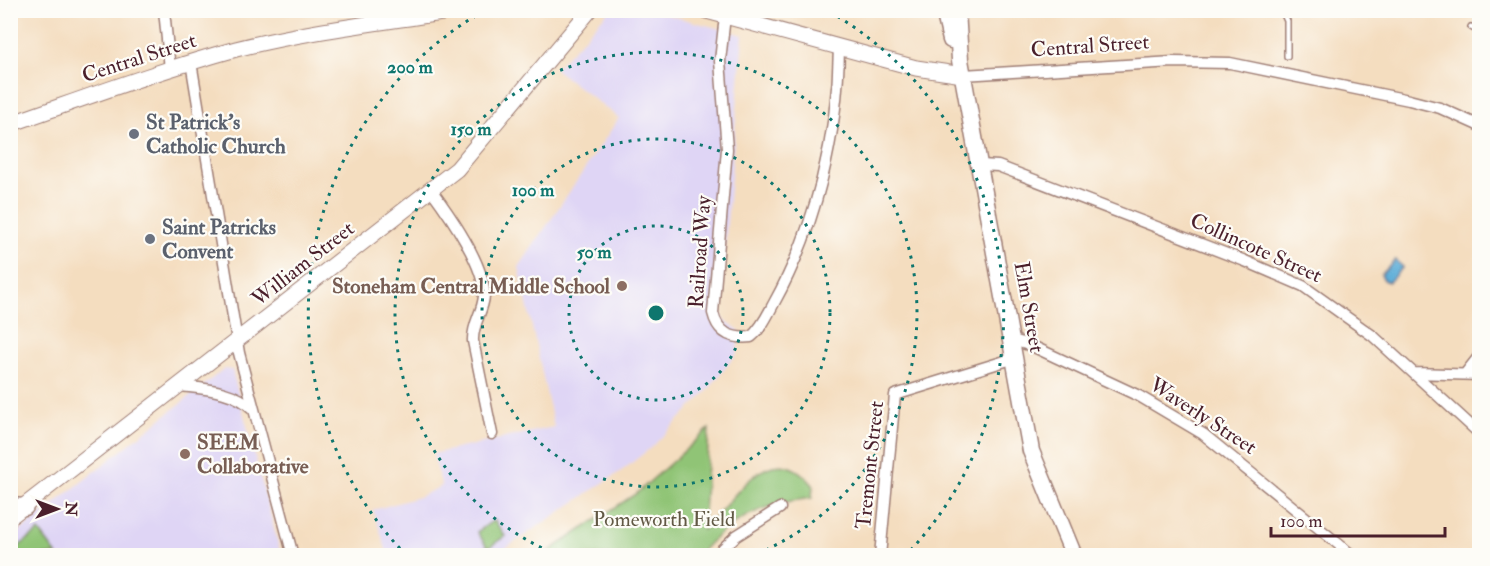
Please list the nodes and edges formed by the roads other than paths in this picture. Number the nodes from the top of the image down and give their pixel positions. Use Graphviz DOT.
graph roads {
  1 [pos="164,10"];
  2 [pos="461,10"];
  3 [pos="590,10"];
  4 [pos="703,10"];
  5 [pos="944,10"];
  6 [pos="957,10"];
  7 [pos="1179,10"];
  8 [pos="1192,10"];
  9 [pos="1282,10"];
  10 [pos="725,16"];
  11 [pos="1471,27"];
  12 [pos="1479,32"];
  13 [pos="839,48"];
  14 [pos="1287,56"];
  15 [pos="191,62"];
  16 [pos="962,68"];
  17 [pos="170,69"];
  18 [pos="10,124"];
  19 [pos="1479,126"];
  20 [pos="980,165"];
  21 [pos="432,191"];
  22 [pos="1013,340"];
  23 [pos="237,342"];
  24 [pos="1479,355"];
  25 [pos="1015,358"];
  26 [pos="1414,373"];
  27 [pos="1465,374"];
  28 [pos="1479,375"];
  29 [pos="181,386"];
  30 [pos="253,409"];
  31 [pos="492,434"];
  32 [pos="1479,434"];
  33 [pos="18,506"];
  34 [pos="780,508"];
  35 [pos="10,517"];
  36 [pos="293,555"];
  37 [pos="715,555"];
  38 [pos="880,555"];
  39 [pos="1074,555"];
  40 [pos="1353,555"];
  1 -- 17 [label="street"];
  2 -- 15 [label="main road, Central Street"];
  3 -- 21 [label="main road, William Street"];
  4 -- 10 [label="main road, Central Street"];
  5 -- 16 [label="main road, Elm Street"];
  6 -- 16 [label="main road, Elm Street"];
  7 -- 8 [label="lane"];
  9 -- 14 [label="lane"];
  10 -- 13 [label="main road, Central Street"];
  10 -- 13 [label="street, Railroad Way"];
  11 -- 12 [label="lane"];
  13 -- 16 [label="main road, Central Street"];
  15 -- 17 [label="main road, Central Street"];
  15 -- 23 [label="street"];
  16 -- 19 [label="street, Central Street"];
  16 -- 20 [label="main road, Elm Street"];
  17 -- 18 [label="main road, Central Street"];
  20 -- 22 [label="main road, Elm Street"];
  20 -- 26 [label="street, Collincote Street"];
  21 -- 23 [label="main road, William Street"];
  21 -- 31 [label="street"];
  22 -- 25 [label="main road, Elm Street"];
  22 -- 40 [label="street, Waverly Street"];
  23 -- 29 [label="main road, William Street"];
  23 -- 30 [label="street"];
  24 -- 27 [label="street"];
  25 -- 38 [label="street, Tremont Street"];
  25 -- 39 [label="main road, Elm Street"];
  26 -- 27 [label="street"];
  26 -- 32 [label="street, Collincote Street"];
  27 -- 28 [label="street"];
  29 -- 30 [label="street"];
  29 -- 33 [label="main road, William Street"];
  30 -- 36 [label="street"];
  33 -- 35 [label="main road, William Street"];
  34 -- 37 [label="street"];
}
